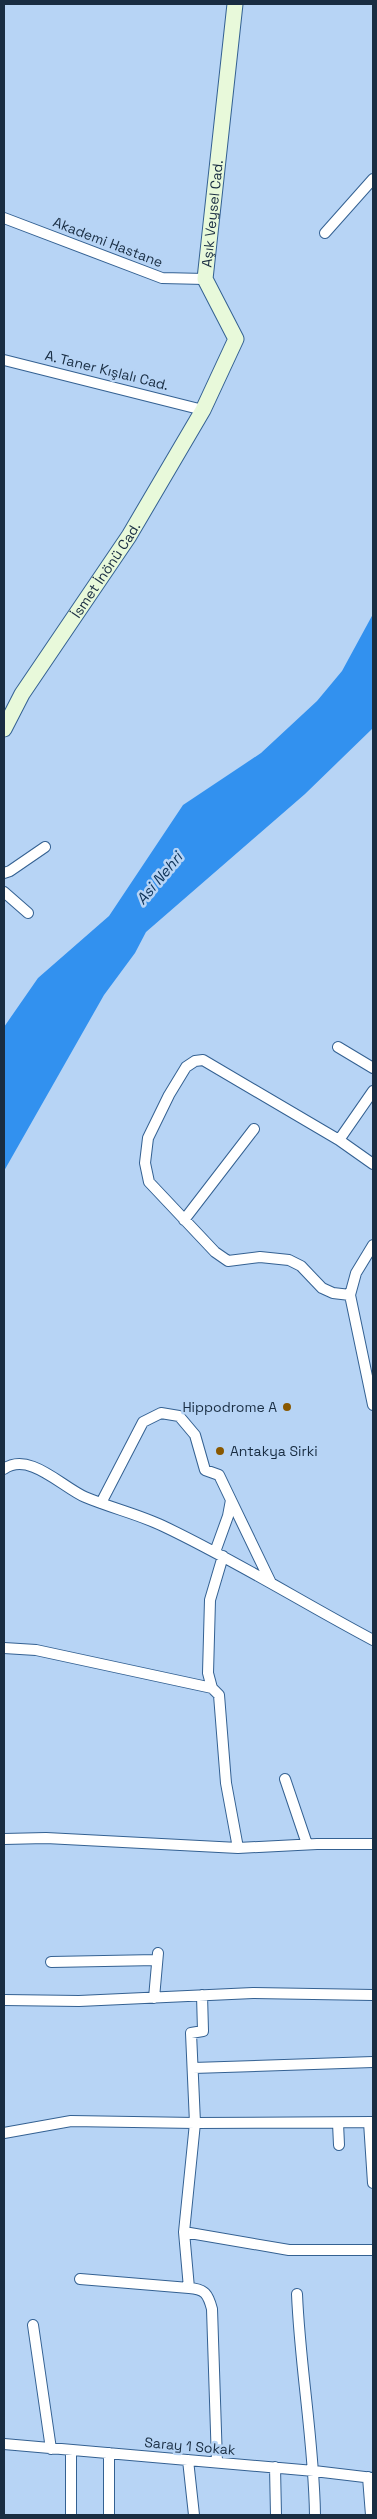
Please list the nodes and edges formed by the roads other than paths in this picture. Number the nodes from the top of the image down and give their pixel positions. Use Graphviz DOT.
graph roads {
  1 [pos="235,4"];
  2 [pos="373,179"];
  3 [pos="4,218"];
  4 [pos="325,233"];
  5 [pos="205,279"];
  6 [pos="4,360"];
  7 [pos="203,410"];
  8 [pos="4,729"];
  9 [pos="46,847"];
  10 [pos="4,873"];
  11 [pos="4,892"];
  12 [pos="28,913"];
  13 [pos="338,1047"];
  14 [pos="373,1068"];
  15 [pos="373,1091"];
  16 [pos="254,1129"];
  17 [pos="339,1140"];
  18 [pos="373,1164"];
  19 [pos="184,1220"];
  20 [pos="373,1245"];
  21 [pos="350,1295"];
  22 [pos="369,1370"];
  23 [pos="373,1405"];
  24 [pos="4,1469"];
  25 [pos="230,1500"];
  26 [pos="101,1503"];
  27 [pos="219,1554"];
  28 [pos="271,1583"];
  29 [pos="373,1640"];
  30 [pos="4,1648"];
  31 [pos="212,1688"];
  32 [pos="285,1779"];
  33 [pos="4,1840"];
  34 [pos="307,1844"];
  35 [pos="373,1844"];
  36 [pos="238,1848"];
  37 [pos="51,1962"];
  38 [pos="202,1995"];
  39 [pos="373,1995"];
  40 [pos="154,1998"];
  41 [pos="4,2000"];
  42 [pos="373,2062"];
  43 [pos="193,2068"];
  44 [pos="371,2122"];
  45 [pos="195,2123"];
  46 [pos="338,2123"];
  47 [pos="4,2133"];
  48 [pos="339,2146"];
  49 [pos="373,2183"];
  50 [pos="184,2232"];
  51 [pos="373,2250"];
  52 [pos="80,2279"];
  53 [pos="189,2288"];
  54 [pos="297,2294"];
  55 [pos="33,2325"];
  56 [pos="4,2444"];
  57 [pos="51,2449"];
  58 [pos="71,2451"];
  59 [pos="108,2453"];
  60 [pos="188,2460"];
  61 [pos="217,2462"];
  62 [pos="275,2467"];
  63 [pos="314,2470"];
  64 [pos="371,2478"];
  65 [pos="71,2515"];
  66 [pos="109,2515"];
  67 [pos="194,2515"];
  68 [pos="276,2515"];
  69 [pos="315,2515"];
  70 [pos="371,2515"];
  1 -- 5 [label="street, Aşık Veysel Cad."];
  2 -- 4 [label="street"];
  3 -- 5 [label="street, Akademi Hastane"];
  5 -- 7 [label="street, Aşık Veysel Cad."];
  6 -- 7 [label="street, A. Taner Kışlalı Cad."];
  7 -- 8 [label="street, İsmet İnönü Cad."];
  9 -- 10 [label="street"];
  11 -- 12 [label="street"];
  13 -- 14 [label="street"];
  15 -- 17 [label="street"];
  16 -- 19 [label="street"];
  17 -- 18 [label="street"];
  17 -- 19 [label="street"];
  19 -- 21 [label="street"];
  20 -- 21 [label="street"];
  21 -- 22 [label="street"];
  22 -- 23 [label="street"];
  24 -- 26 [label="street"];
  25 -- 26 [label="street"];
  25 -- 27 [label="street"];
  25 -- 28 [label="street"];
  26 -- 27 [label="street"];
  27 -- 28 [label="street"];
  27 -- 31 [label="street"];
  28 -- 29 [label="street"];
  30 -- 31 [label="street"];
  31 -- 36 [label="street"];
  32 -- 34 [label="street"];
  33 -- 36 [label="street"];
  34 -- 35 [label="street"];
  34 -- 36 [label="street"];
  37 -- 40 [label="street"];
  38 -- 39 [label="street"];
  38 -- 40 [label="street"];
  38 -- 43 [label="street"];
  40 -- 41 [label="street"];
  42 -- 43 [label="street"];
  43 -- 45 [label="street"];
  44 -- 46 [label="street"];
  44 -- 49 [label="street"];
  45 -- 46 [label="street"];
  45 -- 47 [label="street"];
  45 -- 50 [label="street"];
  46 -- 48 [label="street"];
  50 -- 51 [label="street"];
  50 -- 53 [label="street"];
  52 -- 53 [label="street"];
  53 -- 61 [label="street"];
  54 -- 63 [label="street"];
  55 -- 57 [label="street"];
  56 -- 57 [label="street, Saray 1 Sokak"];
  57 -- 58 [label="street, Saray 1 Sokak"];
  58 -- 59 [label="street, Saray 1 Sokak"];
  58 -- 65 [label="street"];
  59 -- 60 [label="street, Saray 1 Sokak"];
  59 -- 66 [label="street"];
  60 -- 61 [label="street, Saray 1 Sokak"];
  60 -- 67 [label="street"];
  61 -- 62 [label="street, Saray 1 Sokak"];
  62 -- 63 [label="street, Saray 1 Sokak"];
  62 -- 68 [label="street"];
  63 -- 64 [label="street, Saray 1 Sokak"];
  63 -- 69 [label="street"];
  64 -- 70 [label="street"];
}
